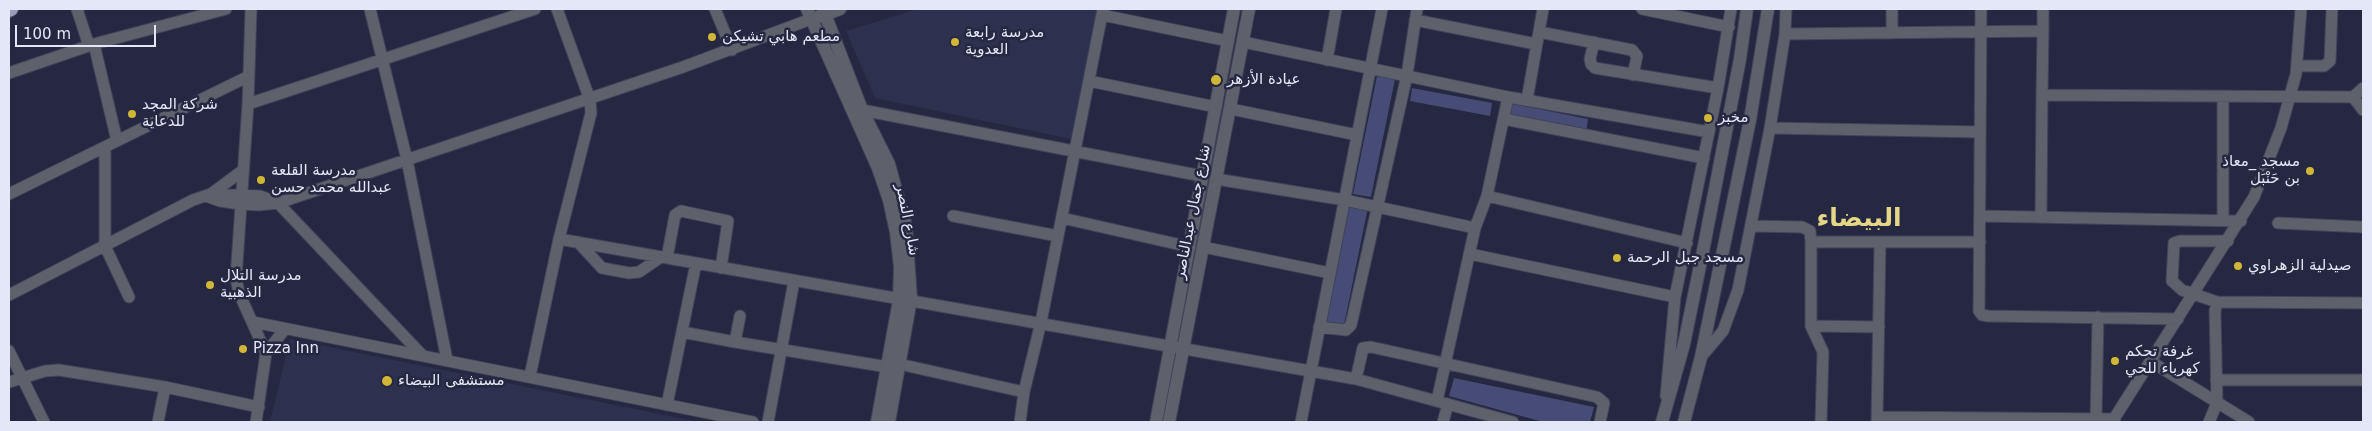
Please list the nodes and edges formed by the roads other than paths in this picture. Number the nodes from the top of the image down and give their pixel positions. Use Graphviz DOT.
graph roads {
  1 [pos="76,9"];
  2 [pos="226,9"];
  3 [pos="251,9"];
  4 [pos="370,9"];
  5 [pos="535,9"];
  6 [pos="557,9"];
  7 [pos="715,9"];
  8 [pos="840,9"];
  9 [pos="1234,9"];
  10 [pos="1250,9"];
  11 [pos="1336,9"];
  12 [pos="1382,9"];
  13 [pos="1543,9"];
  14 [pos="1642,9"];
  15 [pos="1731,9"];
  16 [pos="1747,9"];
  17 [pos="1768,9"];
  18 [pos="1786,9"];
  19 [pos="1892,9"];
  20 [pos="1981,9"];
  21 [pos="2043,9"];
  22 [pos="2301,9"];
  23 [pos="2332,9"];
  24 [pos="824,12"];
  25 [pos="1103,12"];
  26 [pos="809,14"];
  27 [pos="1416,14"];
  28 [pos="1729,27"];
  29 [pos="2043,31"];
  30 [pos="1539,32"];
  31 [pos="1892,33"];
  32 [pos="1981,33"];
  33 [pos="1785,34"];
  34 [pos="1228,41"];
  35 [pos="1243,42"];
  36 [pos="1594,42"];
  37 [pos="1536,44"];
  38 [pos="92,45"];
  39 [pos="732,50"];
  40 [pos="1327,60"];
  41 [pos="383,61"];
  42 [pos="2297,66"];
  43 [pos="1371,69"];
  44 [pos="10,70"];
  45 [pos="1634,74"];
  46 [pos="1407,75"];
  47 [pos="249,76"];
  48 [pos="1089,81"];
  49 [pos="1718,88"];
  50 [pos="2363,88"];
  51 [pos="2042,95"];
  52 [pos="1508,97"];
  53 [pos="2223,97"];
  54 [pos="2353,97"];
  55 [pos="2290,98"];
  56 [pos="590,100"];
  57 [pos="1527,100"];
  58 [pos="248,104"];
  59 [pos="1216,107"];
  60 [pos="1231,109"];
  61 [pos="862,110"];
  62 [pos="2363,110"];
  63 [pos="1504,119"];
  64 [pos="1770,128"];
  65 [pos="1709,132"];
  66 [pos="1980,132"];
  67 [pos="1357,135"];
  68 [pos="117,141"];
  69 [pos="106,148"];
  70 [pos="1073,153"];
  71 [pos="1704,158"];
  72 [pos="407,160"];
  73 [pos="242,176"];
  74 [pos="1202,176"];
  75 [pos="1216,179"];
  76 [pos="9,194"];
  77 [pos="208,195"];
  78 [pos="260,196"];
  79 [pos="1487,196"];
  80 [pos="241,199"];
  81 [pos="1344,200"];
  82 [pos="278,203"];
  83 [pos="1378,206"];
  84 [pos="953,216"];
  85 [pos="1980,216"];
  86 [pos="2041,216"];
  87 [pos="1062,218"];
  88 [pos="2223,220"];
  89 [pos="2241,220"];
  90 [pos="2278,223"];
  91 [pos="1751,226"];
  92 [pos="2363,227"];
  93 [pos="1475,228"];
  94 [pos="1058,236"];
  95 [pos="560,239"];
  96 [pos="2228,241"];
  97 [pos="578,242"];
  98 [pos="1811,242"];
  99 [pos="1980,242"];
  100 [pos="1687,243"];
  101 [pos="1880,243"];
  102 [pos="105,246"];
  103 [pos="1190,247"];
  104 [pos="1203,248"];
  105 [pos="1470,254"];
  106 [pos="664,258"];
  107 [pos="696,264"];
  108 [pos="721,268"];
  109 [pos="1330,273"];
  110 [pos="794,281"];
  111 [pos="9,295"];
  112 [pos="2194,295"];
  113 [pos="129,297"];
  114 [pos="1676,297"];
  115 [pos="905,300"];
  116 [pos="2217,302"];
  117 [pos="2363,302"];
  118 [pos="740,316"];
  119 [pos="2098,317"];
  120 [pos="2178,320"];
  121 [pos="253,322"];
  122 [pos="1041,322"];
  123 [pos="1811,326"];
  124 [pos="1319,327"];
  125 [pos="1879,327"];
  126 [pos="285,329"];
  127 [pos="682,332"];
  128 [pos="735,342"];
  129 [pos="782,349"];
  130 [pos="1176,349"];
  131 [pos="9,350"];
  132 [pos="266,353"];
  133 [pos="422,355"];
  134 [pos="1701,357"];
  135 [pos="446,360"];
  136 [pos="2150,361"];
  137 [pos="1447,363"];
  138 [pos="893,366"];
  139 [pos="1311,372"];
  140 [pos="530,376"];
  141 [pos="22,377"];
  142 [pos="1356,379"];
  143 [pos="2216,380"];
  144 [pos="2363,380"];
  145 [pos="9,382"];
  146 [pos="165,387"];
  147 [pos="1024,392"];
  148 [pos="1442,402"];
  149 [pos="2217,403"];
  150 [pos="667,405"];
  151 [pos="260,407"];
  152 [pos="2096,418"];
  153 [pos="1663,419"];
  154 [pos="1877,420"];
  155 [pos="2041,420"];
  156 [pos="2114,420"];
  157 [pos="44,422"];
  158 [pos="158,422"];
  159 [pos="256,422"];
  160 [pos="752,422"];
  161 [pos="768,422"];
  162 [pos="877,422"];
  163 [pos="889,422"];
  164 [pos="1020,422"];
  165 [pos="1156,422"];
  166 [pos="1169,422"];
  167 [pos="1301,422"];
  168 [pos="1443,422"];
  169 [pos="1514,422"];
  170 [pos="1600,422"];
  171 [pos="1684,422"];
  172 [pos="1821,422"];
  173 [pos="2209,422"];
  174 [pos="2249,422"];
  1 -- 38 [label="street"];
  2 -- 38 [label="street"];
  3 -- 47 [label="street"];
  4 -- 41 [label="street"];
  5 -- 41 [label="street"];
  6 -- 56 [label="street"];
  7 -- 39 [label="street"];
  8 -- 24 [label="street"];
  9 -- 34 [label="street"];
  10 -- 35 [label="street, شارع جمال عبدالناصر"];
  11 -- 40 [label="street"];
  12 -- 43 [label="street"];
  13 -- 30 [label="street"];
  14 -- 28 [label="street"];
  15 -- 28 [label="street"];
  16 -- 153 [label="street"];
  17 -- 134 [label="street"];
  18 -- 33 [label="street"];
  19 -- 31 [label="street"];
  20 -- 32 [label="street"];
  21 -- 29 [label="street"];
  22 -- 42 [label="street"];
  23 -- 42 [label="street"];
  24 -- 26 [label="street"];
  24 -- 61 [label="street, شارع النصر"];
  25 -- 34 [label="street"];
  25 -- 48 [label="street"];
  26 -- 39 [label="street"];
  26 -- 115 [label="street, شارع النصر"];
  27 -- 37 [label="street"];
  27 -- 46 [label="street"];
  28 -- 49 [label="street"];
  29 -- 32 [label="street"];
  29 -- 51 [label="street"];
  30 -- 36 [label="street"];
  30 -- 37 [label="street"];
  31 -- 32 [label="street"];
  31 -- 33 [label="street"];
  32 -- 66 [label="street"];
  33 -- 64 [label="street"];
  34 -- 59 [label="street"];
  35 -- 40 [label="street"];
  35 -- 60 [label="street, شارع جمال عبدالناصر"];
  36 -- 45 [label="street"];
  36 -- 45 [label="street"];
  37 -- 57 [label="street"];
  38 -- 44 [label="street"];
  38 -- 68 [label="street"];
  39 -- 56 [label="street"];
  40 -- 43 [label="street"];
  41 -- 58 [label="street"];
  41 -- 72 [label="street"];
  42 -- 55 [label="street"];
  43 -- 46 [label="street"];
  43 -- 67 [label="street"];
  45 -- 49 [label="street"];
  46 -- 52 [label="street"];
  46 -- 83 [label="street"];
  47 -- 58 [label="street"];
  47 -- 68 [label="street"];
  48 -- 59 [label="street"];
  48 -- 70 [label="street"];
  49 -- 65 [label="street"];
  50 -- 54 [label="street"];
  51 -- 53 [label="street"];
  51 -- 86 [label="street"];
  52 -- 57 [label="street"];
  52 -- 63 [label="street"];
  53 -- 55 [label="street"];
  53 -- 88 [label="street"];
  54 -- 55 [label="street"];
  54 -- 62 [label="street"];
  55 -- 89 [label="street"];
  56 -- 72 [label="street"];
  56 -- 95 [label="street"];
  57 -- 65 [label="street"];
  58 -- 73 [label="street"];
  59 -- 74 [label="street"];
  60 -- 67 [label="street"];
  60 -- 75 [label="street, شارع جمال عبدالناصر"];
  61 -- 70 [label="street"];
  61 -- 115 [label="street, شارع النصر"];
  63 -- 71 [label="street"];
  63 -- 79 [label="street"];
  64 -- 66 [label="street"];
  64 -- 91 [label="street"];
  65 -- 71 [label="street"];
  66 -- 85 [label="street"];
  67 -- 81 [label="street"];
  68 -- 69 [label="street"];
  69 -- 76 [label="street"];
  69 -- 102 [label="street"];
  70 -- 74 [label="street"];
  70 -- 87 [label="street"];
  71 -- 100 [label="street"];
  72 -- 82 [label="street"];
  72 -- 135 [label="street"];
  73 -- 77 [label="street"];
  73 -- 78 [label="street"];
  73 -- 80 [label="street"];
  74 -- 103 [label="street"];
  75 -- 81 [label="street"];
  75 -- 104 [label="street, شارع جمال عبدالناصر"];
  77 -- 80 [label="street"];
  77 -- 102 [label="street"];
  78 -- 80 [label="street"];
  78 -- 82 [label="street"];
  79 -- 93 [label="street"];
  79 -- 100 [label="street"];
  80 -- 82 [label="street"];
  80 -- 121 [label="street"];
  81 -- 83 [label="street"];
  81 -- 109 [label="street"];
  82 -- 133 [label="street"];
  83 -- 93 [label="street"];
  83 -- 124 [label="street"];
  84 -- 94 [label="street"];
  85 -- 86 [label="street"];
  85 -- 99 [label="street"];
  86 -- 88 [label="street"];
  87 -- 94 [label="street"];
  87 -- 103 [label="street"];
  88 -- 89 [label="street"];
  89 -- 96 [label="street"];
  90 -- 92 [label="street"];
  91 -- 98 [label="street"];
  91 -- 134 [label="street"];
  93 -- 105 [label="street"];
  94 -- 122 [label="street"];
  95 -- 97 [label="street"];
  95 -- 140 [label="street"];
  96 -- 112 [label="street"];
  96 -- 112 [label="street"];
  97 -- 106 [label="street"];
  97 -- 106 [label="street"];
  98 -- 101 [label="street"];
  98 -- 123 [label="street"];
  99 -- 101 [label="street"];
  99 -- 119 [label="street"];
  100 -- 114 [label="street"];
  101 -- 125 [label="street"];
  102 -- 111 [label="street"];
  102 -- 113 [label="street"];
  103 -- 130 [label="street"];
  104 -- 109 [label="street"];
  104 -- 130 [label="street, شارع جمال عبدالناصر"];
  105 -- 114 [label="street"];
  105 -- 137 [label="street"];
  106 -- 107 [label="street"];
  106 -- 108 [label="street"];
  107 -- 108 [label="street"];
  107 -- 127 [label="street"];
  108 -- 110 [label="street"];
  109 -- 124 [label="street"];
  110 -- 115 [label="street"];
  110 -- 129 [label="street"];
  112 -- 116 [label="street"];
  112 -- 120 [label="street"];
  114 -- 153 [label="street"];
  115 -- 122 [label="street"];
  115 -- 138 [label="street, شارع النصر"];
  116 -- 117 [label="street"];
  116 -- 143 [label="street"];
  118 -- 128 [label="street"];
  119 -- 120 [label="street"];
  119 -- 152 [label="street"];
  120 -- 136 [label="street"];
  121 -- 126 [label="street"];
  121 -- 132 [label="street"];
  122 -- 130 [label="street"];
  122 -- 147 [label="street"];
  123 -- 125 [label="street"];
  123 -- 172 [label="street"];
  124 -- 139 [label="street"];
  125 -- 154 [label="street"];
  126 -- 132 [label="street"];
  126 -- 133 [label="street"];
  127 -- 128 [label="street"];
  127 -- 150 [label="street"];
  128 -- 129 [label="street"];
  129 -- 138 [label="street"];
  129 -- 161 [label="street"];
  130 -- 139 [label="street"];
  130 -- 165 [label="street"];
  130 -- 166 [label="street, شارع جمال عبدالناصر"];
  131 -- 141 [label="street"];
  132 -- 151 [label="street"];
  133 -- 135 [label="street"];
  134 -- 171 [label="street"];
  135 -- 140 [label="street"];
  136 -- 149 [label="street"];
  136 -- 156 [label="street"];
  137 -- 142 [label="street"];
  137 -- 148 [label="street"];
  137 -- 170 [label="street"];
  138 -- 147 [label="street"];
  138 -- 162 [label="street, شارع النصر"];
  138 -- 163 [label="street, شارع النصر"];
  139 -- 142 [label="street"];
  139 -- 167 [label="street"];
  140 -- 150 [label="street"];
  141 -- 145 [label="street"];
  141 -- 146 [label="street"];
  141 -- 157 [label="street"];
  142 -- 148 [label="street"];
  143 -- 144 [label="street"];
  143 -- 149 [label="street"];
  146 -- 151 [label="street"];
  146 -- 158 [label="street"];
  147 -- 164 [label="street"];
  148 -- 168 [label="street"];
  148 -- 169 [label="street"];
  149 -- 173 [label="street"];
  149 -- 174 [label="street"];
  150 -- 160 [label="street"];
  151 -- 159 [label="street"];
  152 -- 155 [label="street"];
  152 -- 156 [label="street"];
  154 -- 155 [label="street"];
}
